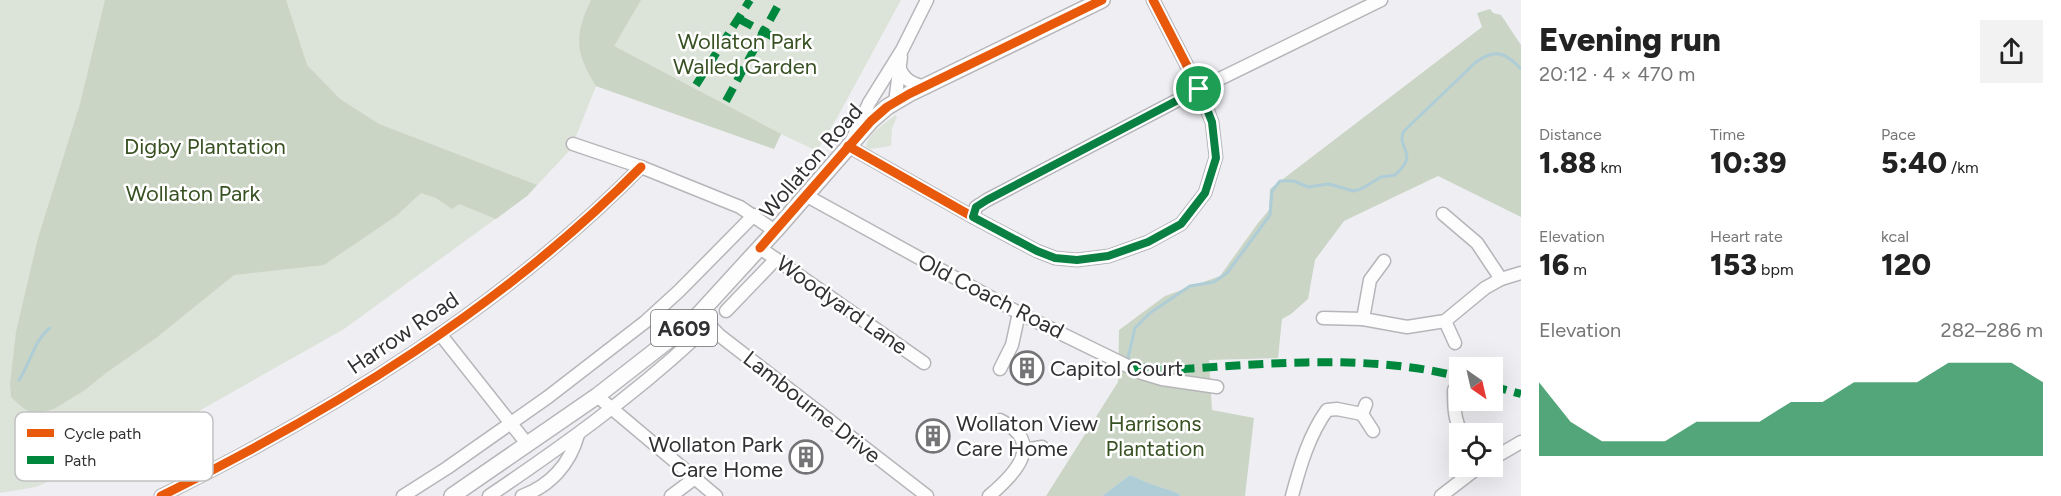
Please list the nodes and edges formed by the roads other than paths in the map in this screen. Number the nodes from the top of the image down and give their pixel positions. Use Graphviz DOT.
graph roads {
  1 [pos="927,0"];
  2 [pos="1102,0"];
  3 [pos="1153,0"];
  4 [pos="1381,0"];
  5 [pos="902,50"];
  6 [pos="899,67"];
  7 [pos="926,87"];
  8 [pos="877,89"];
  9 [pos="1199,89"];
  10 [pos="894,103"];
  11 [pos="573,144"];
  12 [pos="850,144"];
  13 [pos="641,167"];
  14 [pos="807,196"];
  15 [pos="1443,214"];
  16 [pos="754,215"];
  17 [pos="973,217"];
  18 [pos="775,231"];
  19 [pos="760,248"];
  20 [pos="776,259"];
  21 [pos="1384,261"];
  22 [pos="1521,273"];
  23 [pos="1501,279"];
  24 [pos="726,311"];
  25 [pos="699,314"];
  26 [pos="1020,314"];
  27 [pos="1363,319"];
  28 [pos="1328,321"];
  29 [pos="1445,321"];
  30 [pos="440,334"];
  31 [pos="694,339"];
  32 [pos="1455,343"];
  33 [pos="1000,362"];
  34 [pos="924,363"];
  35 [pos="1217,387"];
  36 [pos="597,396"];
  37 [pos="611,409"];
  38 [pos="1000,420"];
  39 [pos="510,424"];
  40 [pos="1373,431"];
  41 [pos="578,435"];
  42 [pos="1521,442"];
  43 [pos="528,445"];
  44 [pos="1042,447"];
  45 [pos="1025,450"];
  46 [pos="1503,453"];
  47 [pos="213,470"];
  48 [pos="1466,477"];
  49 [pos="695,478"];
  50 [pos="191,481"];
  51 [pos="161,496"];
  52 [pos="403,496"];
  53 [pos="452,496"];
  54 [pos="489,496"];
  55 [pos="522,496"];
  56 [pos="671,496"];
  57 [pos="716,496"];
  58 [pos="927,496"];
  59 [pos="989,496"];
  60 [pos="1295,496"];
  61 [pos="1441,496"];
  1 -- 5 [label="street, Wollaton Road"];
  2 -- 7 [label="main road, A609"];
  3 -- 9 [label="street"];
  4 -- 9 [label="street"];
  5 -- 6 [label="street, Wollaton Road"];
  5 -- 8 [label="street, Wollaton Road"];
  6 -- 7 [label="street"];
  6 -- 10 [label="street, Wollaton Road"];
  7 -- 10 [label="main road, Wollaton Road / A609"];
  8 -- 10 [label="street"];
  8 -- 12 [label="street, Wollaton Road"];
  9 -- 17 [label="street"];
  9 -- 17 [label="street"];
  10 -- 12 [label="main road, Wollaton Road / A609"];
  11 -- 13 [label="street"];
  12 -- 14 [label="main road, Wollaton Road / A609"];
  12 -- 17 [label="street"];
  13 -- 16 [label="street"];
  13 -- 30 [label="street, Harrow Road"];
  14 -- 18 [label="main road, Wollaton Road / A609"];
  14 -- 26 [label="street, Old Coach Road"];
  15 -- 23 [label="street"];
  16 -- 18 [label="street"];
  16 -- 39 [label="street, Wollaton Road"];
  18 -- 19 [label="main road, Wollaton Road / A609"];
  19 -- 20 [label="street, Woodyard Lane"];
  19 -- 25 [label="main road, Wollaton Road / A609"];
  20 -- 24 [label="street"];
  20 -- 34 [label="street, Woodyard Lane"];
  21 -- 27 [label="street"];
  22 -- 23 [label="street"];
  23 -- 29 [label="street"];
  25 -- 36 [label="main road, Wollaton Road / A609"];
  25 -- 58 [label="street, Lambourne Drive"];
  26 -- 33 [label="street"];
  26 -- 35 [label="street, Old Coach Road"];
  27 -- 28 [label="street"];
  27 -- 29 [label="street"];
  29 -- 32 [label="street"];
  30 -- 39 [label="street"];
  30 -- 47 [label="street, Harrow Road"];
  31 -- 37 [label="street"];
  36 -- 37 [label="street"];
  36 -- 43 [label="main road, Wollaton Road / A609"];
  37 -- 41 [label="street"];
  37 -- 49 [label="street"];
  38 -- 45 [label="street"];
  39 -- 43 [label="street"];
  39 -- 52 [label="street, Wollaton Road"];
  40 -- 60 [label="street"];
  41 -- 54 [label="street"];
  41 -- 55 [label="street"];
  42 -- 46 [label="street"];
  43 -- 53 [label="main road, Wollaton Road / A609"];
  44 -- 45 [label="street"];
  45 -- 59 [label="street"];
  48 -- 61 [label="street"];
  49 -- 56 [label="street"];
  49 -- 57 [label="street"];
  50 -- 51 [label="street, Harrow Road"];
}
